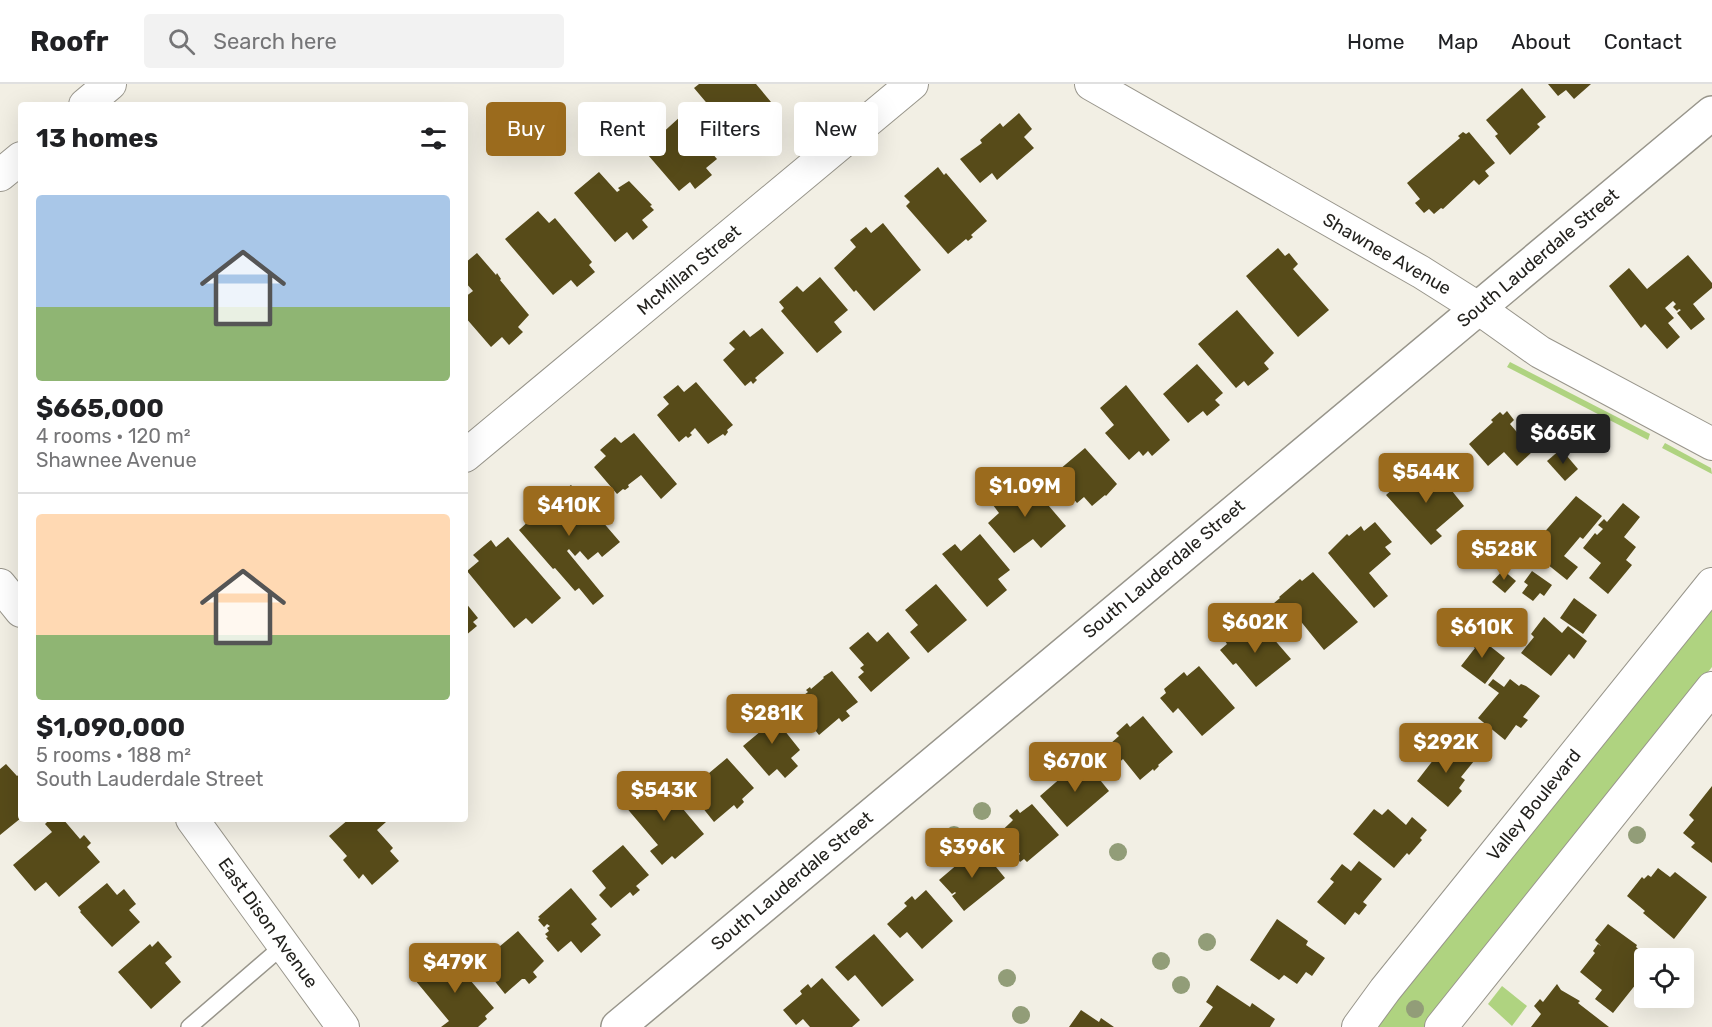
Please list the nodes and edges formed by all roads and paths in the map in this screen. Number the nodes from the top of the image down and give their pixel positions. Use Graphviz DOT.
graph roads {
  1 [pos="110,84"];
  2 [pos="912,84"];
  3 [pos="1091,84"];
  4 [pos="89,102"];
  5 [pos="1712,113"];
  6 [pos="18,161"];
  7 [pos="0,176"];
  8 [pos="1478,308"];
  9 [pos="1712,444"];
  10 [pos="468,454"];
  11 [pos="1712,584"];
  12 [pos="0,585"];
  13 [pos="18,607"];
  14 [pos="1712,688"];
  15 [pos="194,822"];
  16 [pos="284,945"];
  17 [pos="189,1027"];
  18 [pos="344,1027"];
  19 [pos="618,1027"];
  20 [pos="1358,1027"];
  21 [pos="1441,1027"];
  1 -- 4 [label="street"];
  2 -- 10 [label="street, McMillan Street"];
  3 -- 8 [label="street, Shawnee Avenue"];
  5 -- 8 [label="street, South Lauderdale Street"];
  6 -- 7 [label="street"];
  8 -- 9 [label="street, Shawnee Avenue"];
  8 -- 19 [label="street, South Lauderdale Street"];
  11 -- 20 [label="street, Valley Boulevard"];
  12 -- 13 [label="street"];
  14 -- 21 [label="street"];
  15 -- 16 [label="street, East Dison Avenue"];
  16 -- 17 [label="lane"];
  16 -- 18 [label="street, East Dison Avenue"];
}
